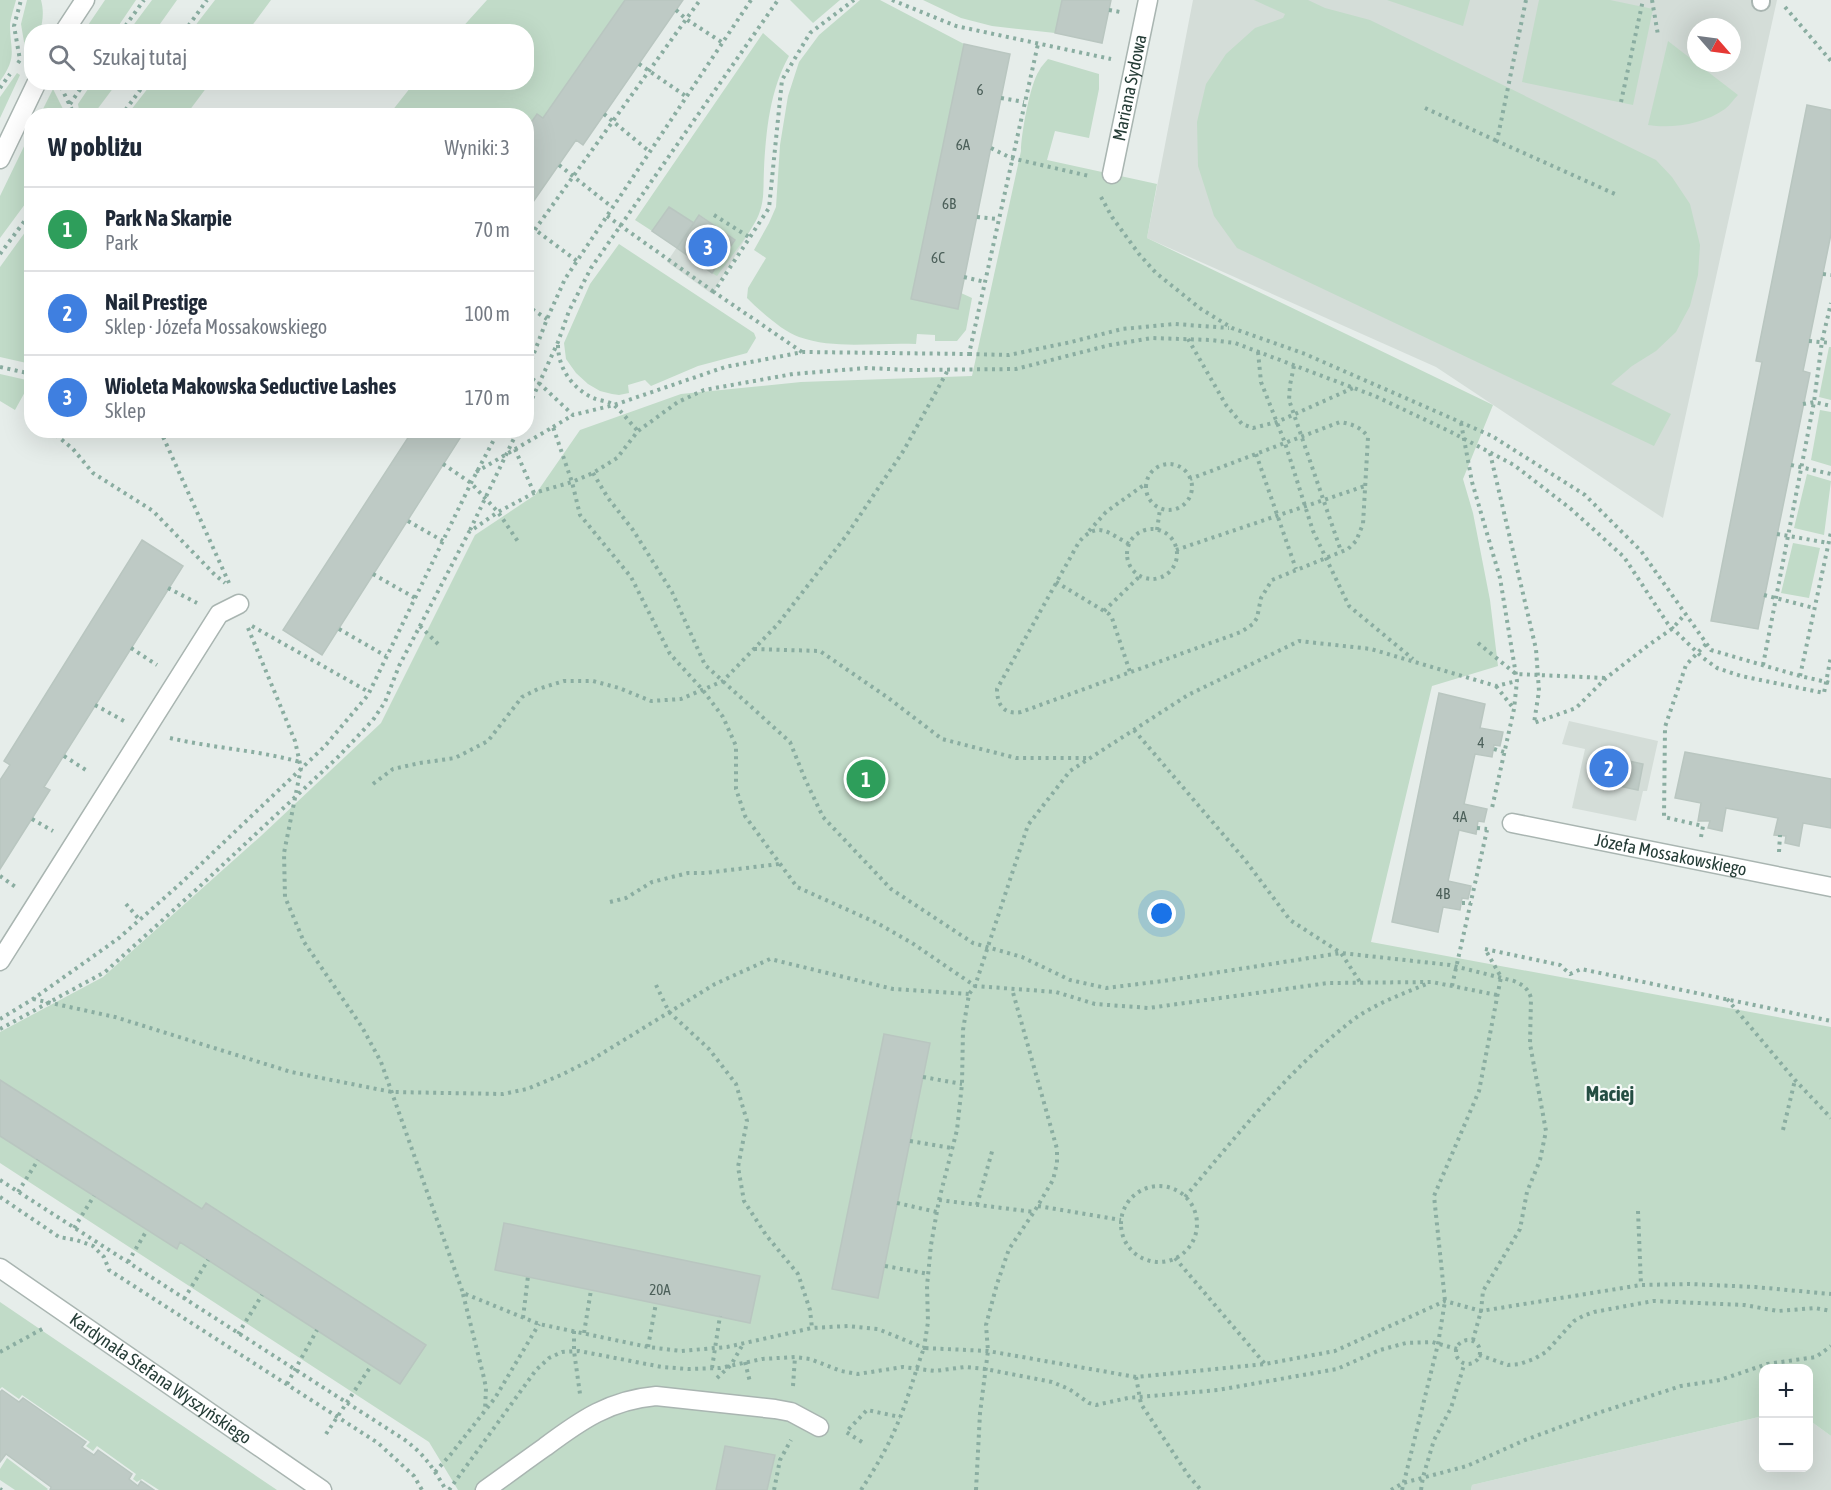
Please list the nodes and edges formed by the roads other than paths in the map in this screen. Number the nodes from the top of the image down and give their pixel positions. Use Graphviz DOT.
graph roads {
  1 [pos="85,0"];
  2 [pos="1148,0"];
  3 [pos="69,24"];
  4 [pos="33,90"];
  5 [pos="25,108"];
  6 [pos="24,109"];
  7 [pos="0,159"];
  8 [pos="1112,174"];
  9 [pos="239,604"];
  10 [pos="1512,823"];
  11 [pos="1831,887"];
  12 [pos="0,961"];
  13 [pos="0,1268"];
  14 [pos="819,1427"];
  15 [pos="322,1490"];
  16 [pos="485,1490"];
  1 -- 3 [label="street"];
  2 -- 8 [label="street, Mariana Sydowa"];
  4 -- 5 [label="street"];
  6 -- 7 [label="street"];
  9 -- 12 [label="street"];
  10 -- 11 [label="street, Józefa Mossakowskiego"];
  13 -- 15 [label="street, Kardynała Stefana Wyszyńskiego"];
  14 -- 16 [label="street"];
}
